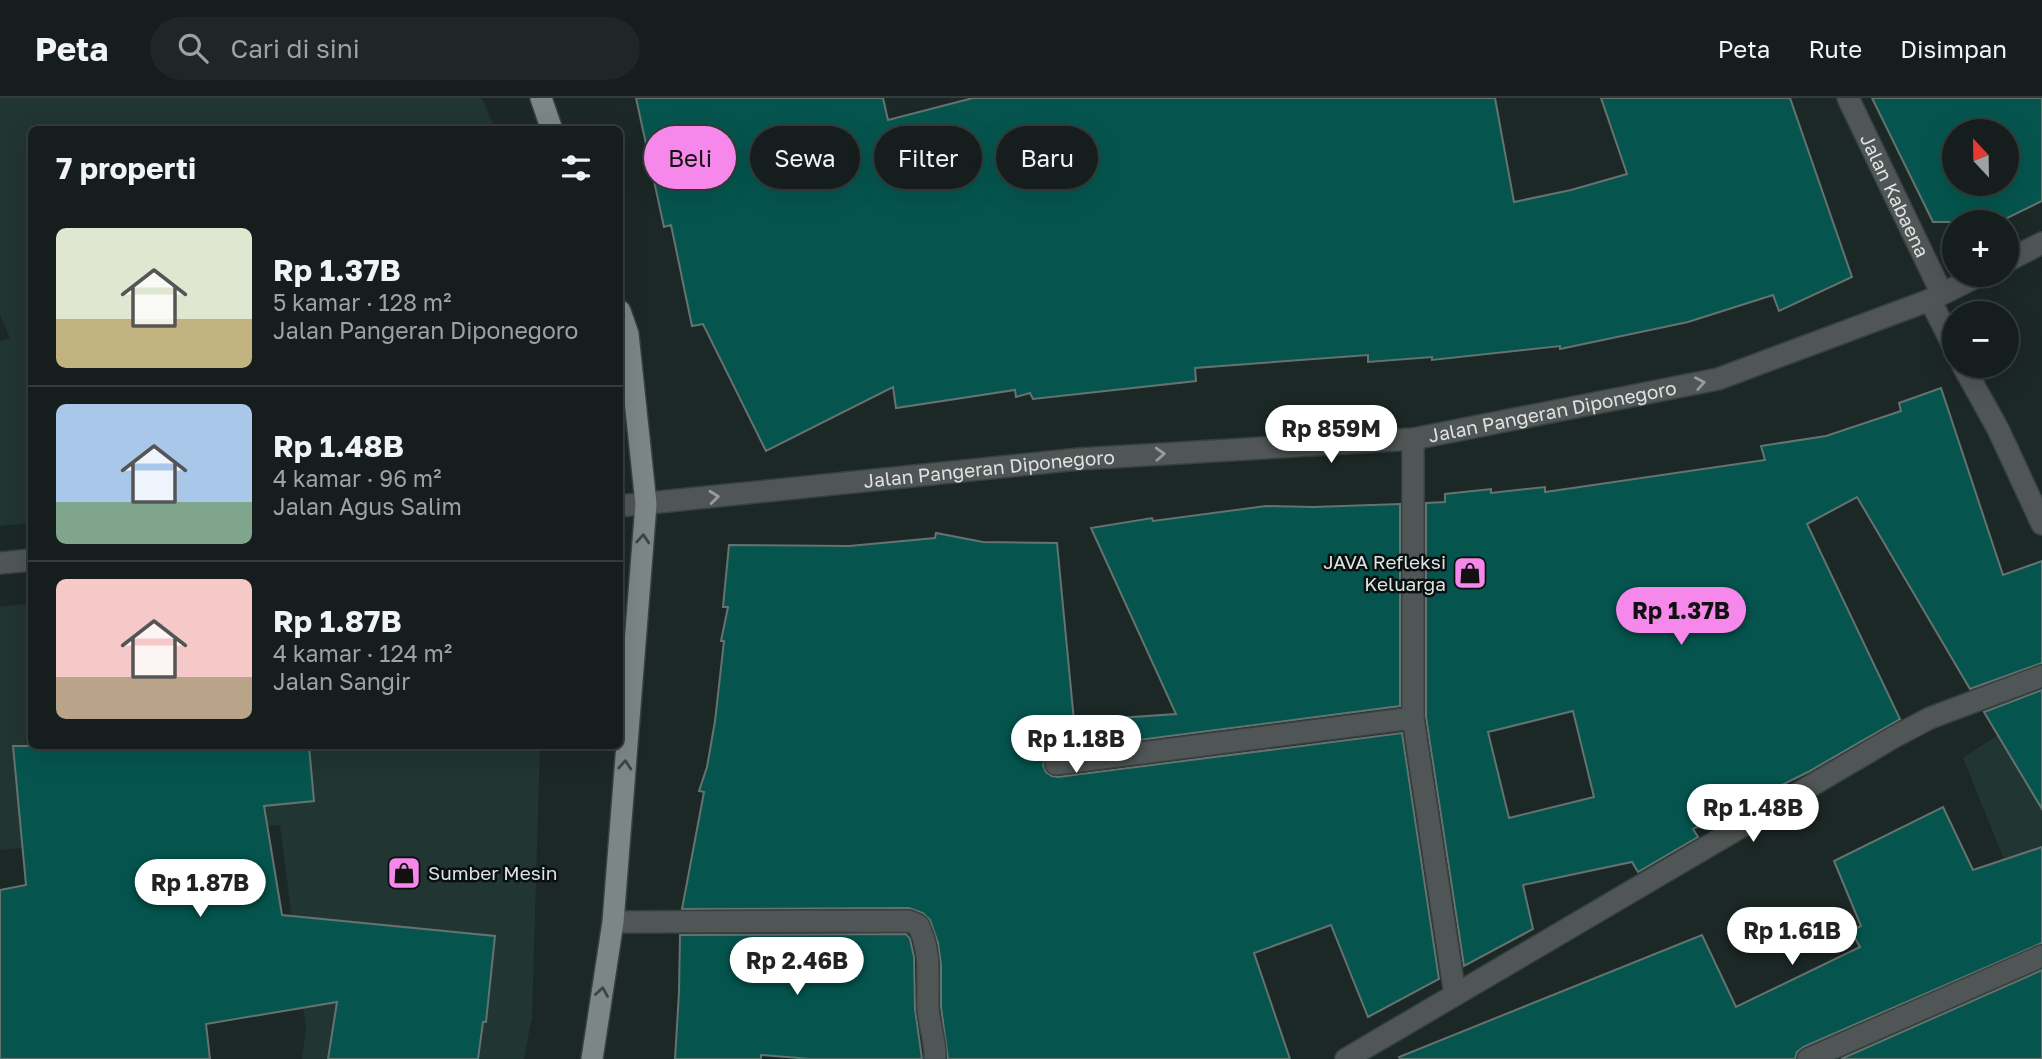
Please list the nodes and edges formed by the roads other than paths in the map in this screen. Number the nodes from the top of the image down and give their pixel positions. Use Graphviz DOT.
graph roads {
  1 [pos="541,98"];
  2 [pos="1847,98"];
  3 [pos="551,126"];
  4 [pos="2042,243"];
  5 [pos="2019,255"];
  6 [pos="1956,287"];
  7 [pos="1936,297"];
  8 [pos="1942,313"];
  9 [pos="623,320"];
  10 [pos="1970,378"];
  11 [pos="1413,439"];
  12 [pos="646,504"];
  13 [pos="623,506"];
  14 [pos="2042,524"];
  15 [pos="28,560"];
  16 [pos="0,563"];
  17 [pos="2042,676"];
  18 [pos="1413,718"];
  19 [pos="1056,764"];
  20 [pos="613,922"];
  21 [pos="2042,956"];
  22 [pos="1455,995"];
  23 [pos="592,1059"];
  24 [pos="935,1059"];
  25 [pos="1346,1059"];
  26 [pos="1808,1059"];
  1 -- 3 [label="main road"];
  2 -- 7 [label="street, Jalan Kabaena"];
  4 -- 5 [label="street"];
  6 -- 7 [label="street, Jalan Pangeran Diponegoro"];
  7 -- 8 [label="street, Jalan Kabaena"];
  11 -- 7 [label="street, Jalan Pangeran Diponegoro, one-way"];
  9 -- 12 [label="main road"];
  10 -- 14 [label="street"];
  12 -- 11 [label="street, Jalan Pangeran Diponegoro, one-way"];
  11 -- 18 [label="street"];
  12 -- 13 [label="street, Jalan Pangeran Diponegoro"];
  20 -- 12 [label="main road, one-way"];
  15 -- 16 [label="street"];
  17 -- 22 [label="street"];
  18 -- 19 [label="street"];
  18 -- 22 [label="street"];
  23 -- 20 [label="main road, one-way"];
  20 -- 24 [label="street"];
  21 -- 26 [label="street"];
  22 -- 25 [label="street"];
}
